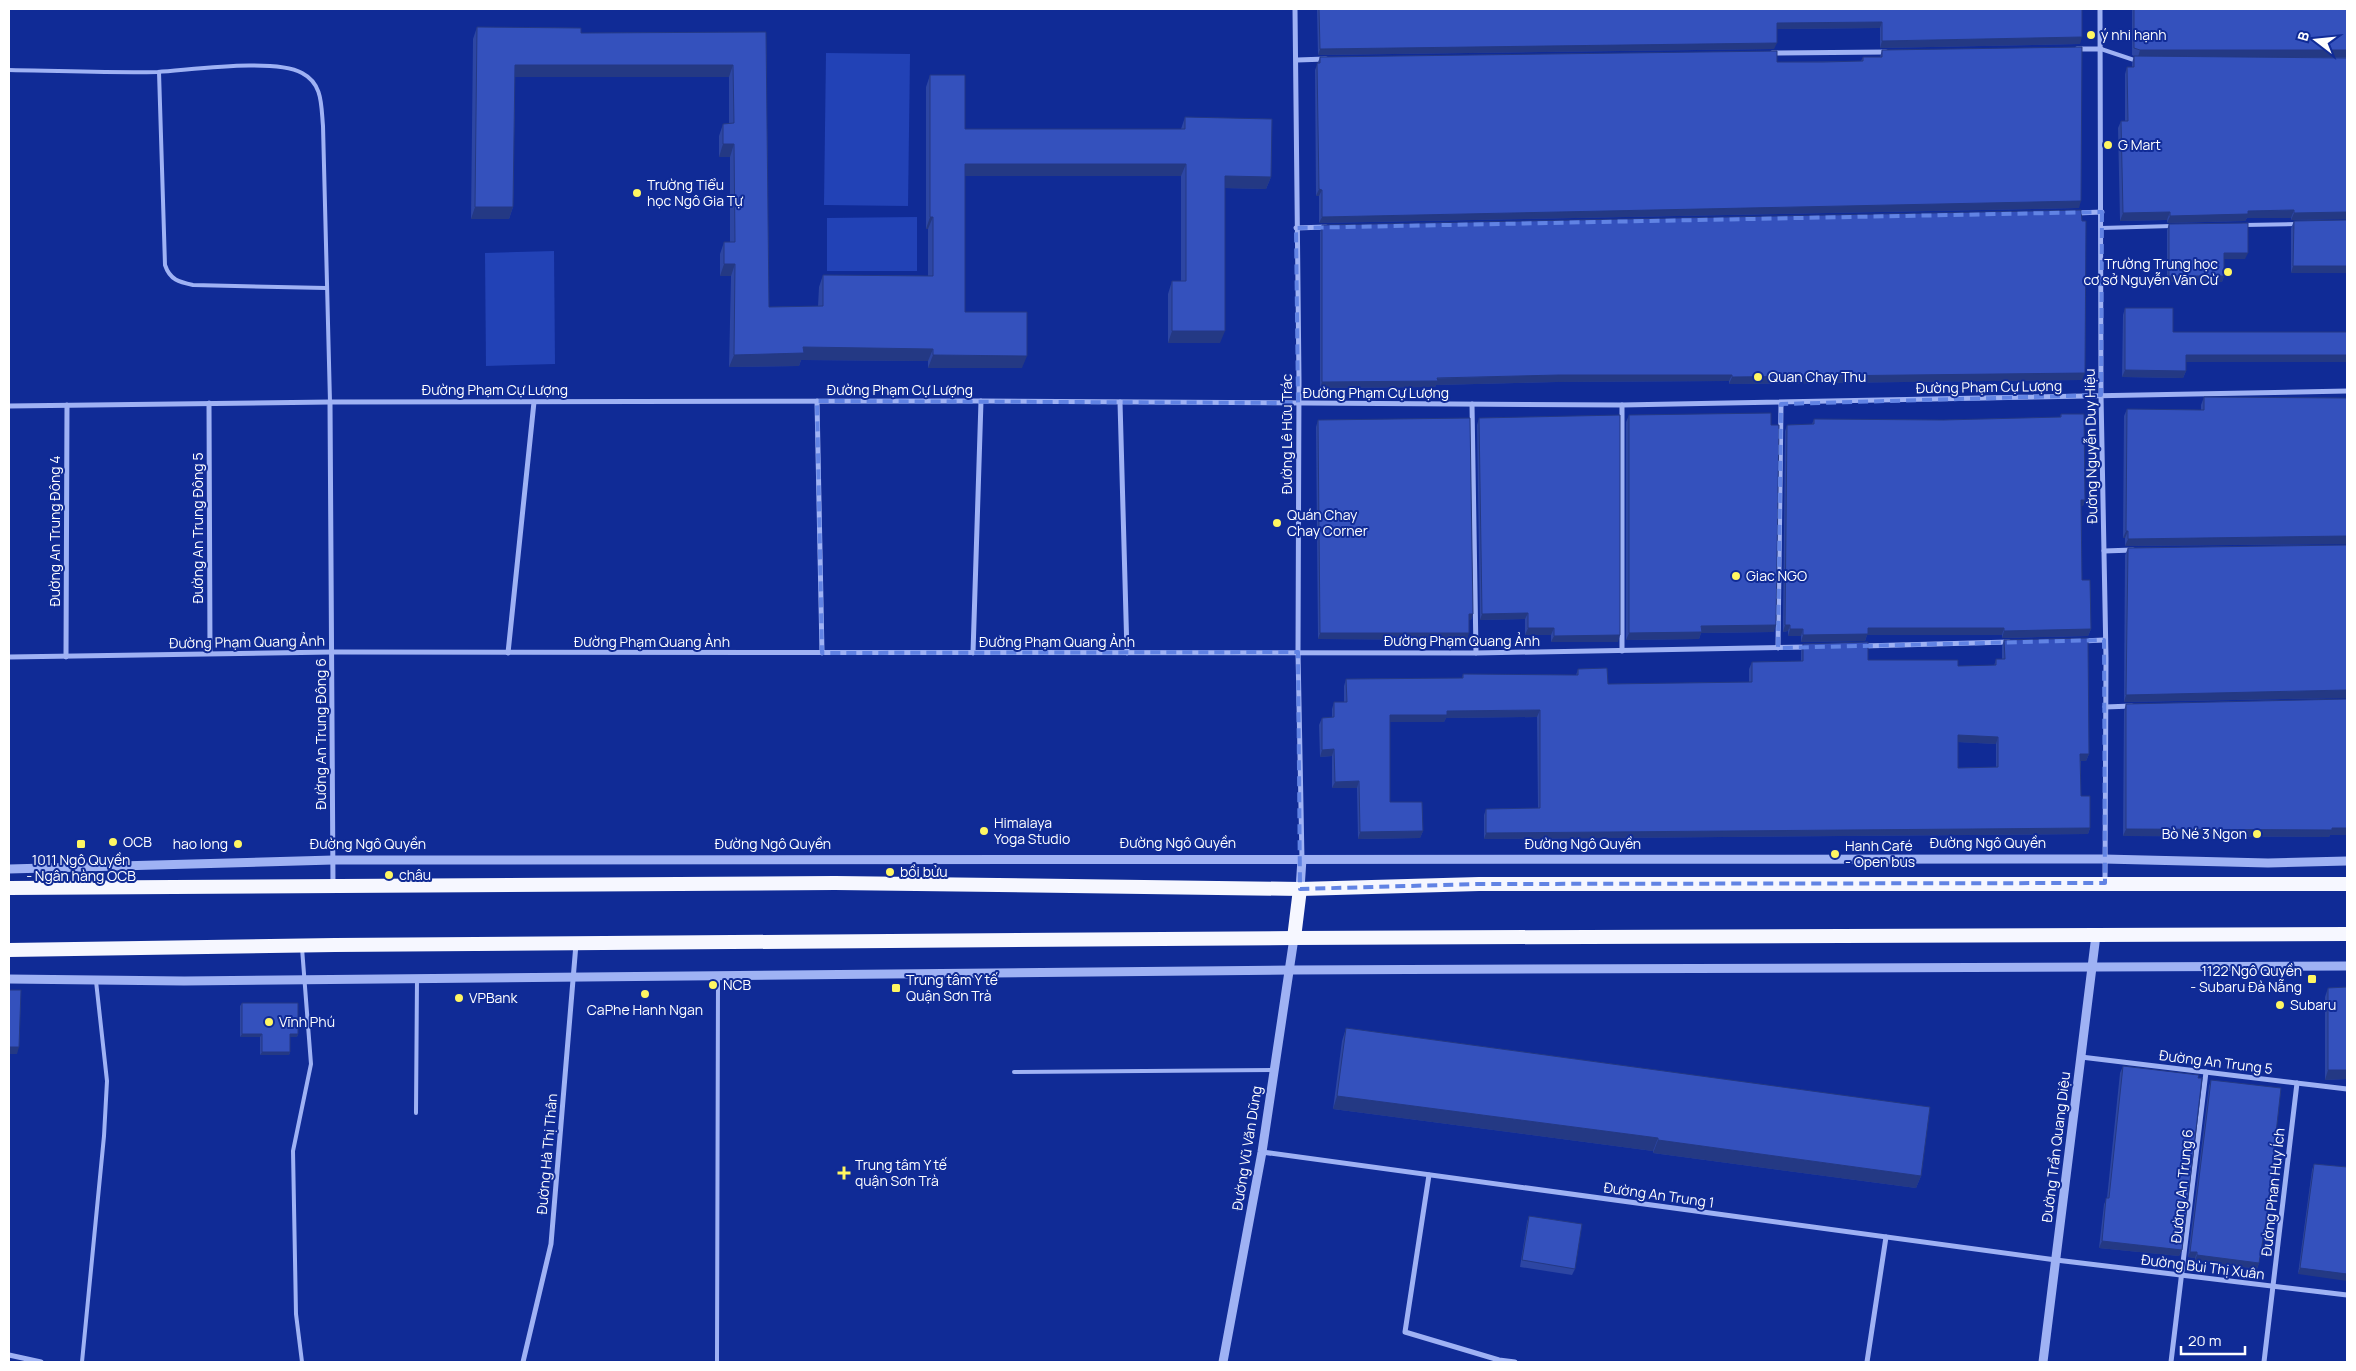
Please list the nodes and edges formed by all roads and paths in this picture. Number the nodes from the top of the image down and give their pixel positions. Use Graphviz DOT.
graph roads {
  1 [pos="1295,9"];
  2 [pos="2100,9"];
  3 [pos="2101,49"];
  4 [pos="2071,50"];
  5 [pos="1892,52"];
  6 [pos="1763,54"];
  7 [pos="1337,59"];
  8 [pos="1297,60"];
  9 [pos="2147,61"];
  10 [pos="9,70"];
  11 [pos="159,72"];
  12 [pos="2102,212"];
  13 [pos="2072,213"];
  14 [pos="2298,224"];
  15 [pos="2239,225"];
  16 [pos="2180,226"];
  17 [pos="1336,227"];
  18 [pos="1296,228"];
  19 [pos="2101,228"];
  20 [pos="326,288"];
  21 [pos="2347,391"];
  22 [pos="2101,395"];
  23 [pos="817,401"];
  24 [pos="980,401"];
  25 [pos="330,402"];
  26 [pos="534,402"];
  27 [pos="1120,402"];
  28 [pos="208,403"];
  29 [pos="1298,404"];
  30 [pos="1472,404"];
  31 [pos="1781,404"];
  32 [pos="67,405"];
  33 [pos="1622,405"];
  34 [pos="9,406"];
  35 [pos="2143,550"];
  36 [pos="2104,551"];
  37 [pos="2104,640"];
  38 [pos="2075,641"];
  39 [pos="2015,642"];
  40 [pos="1857,646"];
  41 [pos="1818,647"];
  42 [pos="1778,648"];
  43 [pos="1622,651"];
  44 [pos="332,652"];
  45 [pos="1298,652"];
  46 [pos="1476,652"];
  47 [pos="210,653"];
  48 [pos="508,653"];
  49 [pos="822,653"];
  50 [pos="973,653"];
  51 [pos="1127,653"];
  52 [pos="9,657"];
  53 [pos="66,657"];
  54 [pos="2134,706"];
  55 [pos="2105,707"];
  56 [pos="1302,859"];
  57 [pos="2104,859"];
  58 [pos="333,860"];
  59 [pos="2347,860"];
  60 [pos="9,869"];
  61 [pos="2105,883"];
  62 [pos="2347,884"];
  63 [pos="333,887"];
  64 [pos="9,888"];
  65 [pos="1300,889"];
  66 [pos="2347,934"];
  67 [pos="2096,935"];
  68 [pos="1294,938"];
  69 [pos="576,944"];
  70 [pos="302,946"];
  71 [pos="9,950"];
  72 [pos="2347,966"];
  73 [pos="2092,968"];
  74 [pos="1291,970"];
  75 [pos="417,977"];
  76 [pos="573,977"];
  77 [pos="718,977"];
  78 [pos="9,979"];
  79 [pos="96,979"];
  80 [pos="304,980"];
  81 [pos="2081,1057"];
  82 [pos="1274,1070"];
  83 [pos="1014,1072"];
  84 [pos="2206,1072"];
  85 [pos="2297,1083"];
  86 [pos="2347,1089"];
  87 [pos="416,1113"];
  88 [pos="1262,1152"];
  89 [pos="1429,1175"];
  90 [pos="1886,1237"];
  91 [pos="2056,1260"];
  92 [pos="2183,1276"];
  93 [pos="2274,1287"];
  94 [pos="2347,1295"];
  95 [pos="9,1355"];
  96 [pos="41,1362"];
  97 [pos="82,1362"];
  98 [pos="302,1362"];
  99 [pos="523,1362"];
  100 [pos="717,1362"];
  101 [pos="1223,1362"];
  102 [pos="1515,1362"];
  103 [pos="1867,1362"];
  104 [pos="2043,1362"];
  105 [pos="2171,1362"];
  106 [pos="2264,1362"];
  1 -- 8 [label="street, Đường Lê Hữu Trác"];
  2 -- 3 [label="street, Đường Nguyễn Duy Hiệu"];
  3 -- 4 [label="street"];
  3 -- 9 [label="lane"];
  3 -- 12 [label="street, Đường Nguyễn Duy Hiệu"];
  5 -- 6 [label="street"];
  7 -- 8 [label="street"];
  8 -- 18 [label="street, Đường Lê Hữu Trác"];
  10 -- 11 [label="lane"];
  11 -- 20 [label="lane"];
  11 -- 20 [label="lane"];
  12 -- 13 [label="street"];
  12 -- 19 [label="street, Đường Nguyễn Duy Hiệu"];
  14 -- 15 [label="lane"];
  16 -- 19 [label="lane"];
  17 -- 18 [label="street"];
  18 -- 29 [label="street, Đường Lê Hữu Trác"];
  19 -- 22 [label="street, Đường Nguyễn Duy Hiệu"];
  20 -- 25 [label="lane"];
  21 -- 22 [label="street, Đường Phạm Cự Lượng"];
  22 -- 31 [label="street, Đường Phạm Cự Lượng"];
  22 -- 36 [label="street, Đường Nguyễn Duy Hiệu"];
  23 -- 24 [label="street, Đường Phạm Cự Lượng"];
  23 -- 26 [label="street, Đường Phạm Cự Lượng"];
  23 -- 49 [label="street"];
  24 -- 27 [label="street, Đường Phạm Cự Lượng"];
  24 -- 50 [label="street, Đường Phạm Cự Lượng"];
  25 -- 26 [label="street, Đường Phạm Cự Lượng"];
  25 -- 28 [label="street, Đường Phạm Cự Lượng"];
  25 -- 44 [label="street, Đường An Trung Đông 6"];
  26 -- 48 [label="street"];
  27 -- 29 [label="street, Đường Phạm Cự Lượng"];
  27 -- 51 [label="street"];
  28 -- 32 [label="street, Đường Phạm Cự Lượng"];
  28 -- 47 [label="street, Đường An Trung Đông 5"];
  29 -- 30 [label="street, Đường Phạm Cự Lượng"];
  29 -- 45 [label="street, Đường Lê Hữu Trác"];
  30 -- 33 [label="street, Đường Phạm Cự Lượng"];
  30 -- 46 [label="street"];
  31 -- 33 [label="street, Đường Phạm Cự Lượng"];
  31 -- 42 [label="street"];
  32 -- 34 [label="street, Đường Phạm Cự Lượng"];
  32 -- 53 [label="street, Đường An Trung Đông 4"];
  33 -- 43 [label="street"];
  35 -- 36 [label="street"];
  36 -- 37 [label="street, Đường Nguyễn Duy Hiệu"];
  37 -- 38 [label="street"];
  37 -- 55 [label="street, Đường Nguyễn Duy Hiệu"];
  39 -- 40 [label="street"];
  41 -- 42 [label="street, Đường Phạm Quang Ảnh"];
  42 -- 43 [label="street, Đường Phạm Quang Ảnh"];
  43 -- 46 [label="street, Đường Phạm Quang Ảnh"];
  44 -- 47 [label="street, Đường Phạm Quang Ảnh"];
  44 -- 48 [label="street, Đường Phạm Quang Ảnh"];
  44 -- 58 [label="street, Đường An Trung Đông 6"];
  45 -- 46 [label="street, Đường Phạm Quang Ảnh"];
  45 -- 51 [label="street, Đường Phạm Quang Ảnh"];
  45 -- 56 [label="street, Đường Lê Hữu Trác"];
  47 -- 53 [label="street, Đường Phạm Quang Ảnh"];
  48 -- 49 [label="street, Đường Phạm Quang Ảnh"];
  49 -- 50 [label="street, Đường Phạm Quang Ảnh"];
  50 -- 51 [label="street, Đường Phạm Quang Ảnh"];
  52 -- 53 [label="street, Đường Phạm Quang Ảnh"];
  54 -- 55 [label="street"];
  55 -- 57 [label="street, Đường Nguyễn Duy Hiệu"];
  56 -- 57 [label="street, Đường Ngô Quyền"];
  56 -- 58 [label="street, Đường Ngô Quyền"];
  56 -- 65 [label="street"];
  57 -- 59 [label="street, Đường Ngô Quyền"];
  57 -- 61 [label="street, Đường Nguyễn Duy Hiệu"];
  58 -- 60 [label="street, Đường Ngô Quyền"];
  58 -- 63 [label="street, Đường An Trung Đông 6"];
  61 -- 62 [label="highway"];
  61 -- 65 [label="highway"];
  63 -- 64 [label="highway"];
  63 -- 65 [label="highway"];
  65 -- 68 [label="highway"];
  66 -- 67 [label="highway"];
  67 -- 68 [label="highway"];
  67 -- 73 [label="street, Đường Trần Quang Diệu"];
  68 -- 69 [label="highway"];
  68 -- 74 [label="street, Đường Vũ Văn Dũng"];
  69 -- 70 [label="highway"];
  69 -- 76 [label="street, Đường Hà Thị Thân"];
  70 -- 71 [label="highway"];
  70 -- 80 [label="lane"];
  72 -- 73 [label="street"];
  73 -- 74 [label="street"];
  73 -- 81 [label="street, Đường Trần Quang Diệu"];
  74 -- 77 [label="street"];
  74 -- 82 [label="street, Đường Vũ Văn Dũng"];
  75 -- 76 [label="street"];
  75 -- 80 [label="street"];
  75 -- 87 [label="lane"];
  76 -- 77 [label="street"];
  76 -- 99 [label="street, Đường Hà Thị Thân"];
  77 -- 100 [label="lane"];
  78 -- 79 [label="street"];
  79 -- 80 [label="street"];
  79 -- 97 [label="lane"];
  80 -- 98 [label="lane"];
  81 -- 84 [label="street, Đường An Trung 5"];
  81 -- 91 [label="street, Đường Trần Quang Diệu"];
  82 -- 83 [label="lane"];
  82 -- 88 [label="street, Đường Vũ Văn Dũng"];
  84 -- 85 [label="street, Đường An Trung 5"];
  84 -- 92 [label="street, Đường An Trung 6"];
  85 -- 86 [label="street, Đường An Trung 5"];
  85 -- 93 [label="street, Đường Phan Huy Ích"];
  88 -- 89 [label="street, Đường An Trung 1"];
  88 -- 101 [label="street, Đường Vũ Văn Dũng"];
  89 -- 90 [label="street, Đường An Trung 1"];
  89 -- 102 [label="street"];
  90 -- 91 [label="street, Đường An Trung 1"];
  90 -- 103 [label="street"];
  91 -- 92 [label="street, Đường Bùi Thị Xuân"];
  91 -- 104 [label="street, Đường Trần Quang Diệu"];
  92 -- 93 [label="street, Đường Bùi Thị Xuân"];
  92 -- 105 [label="street, Đường An Trung 6"];
  93 -- 94 [label="street, Đường Bùi Thị Xuân"];
  93 -- 106 [label="street, Đường Phan Huy Ích"];
  95 -- 96 [label="street"];
}
